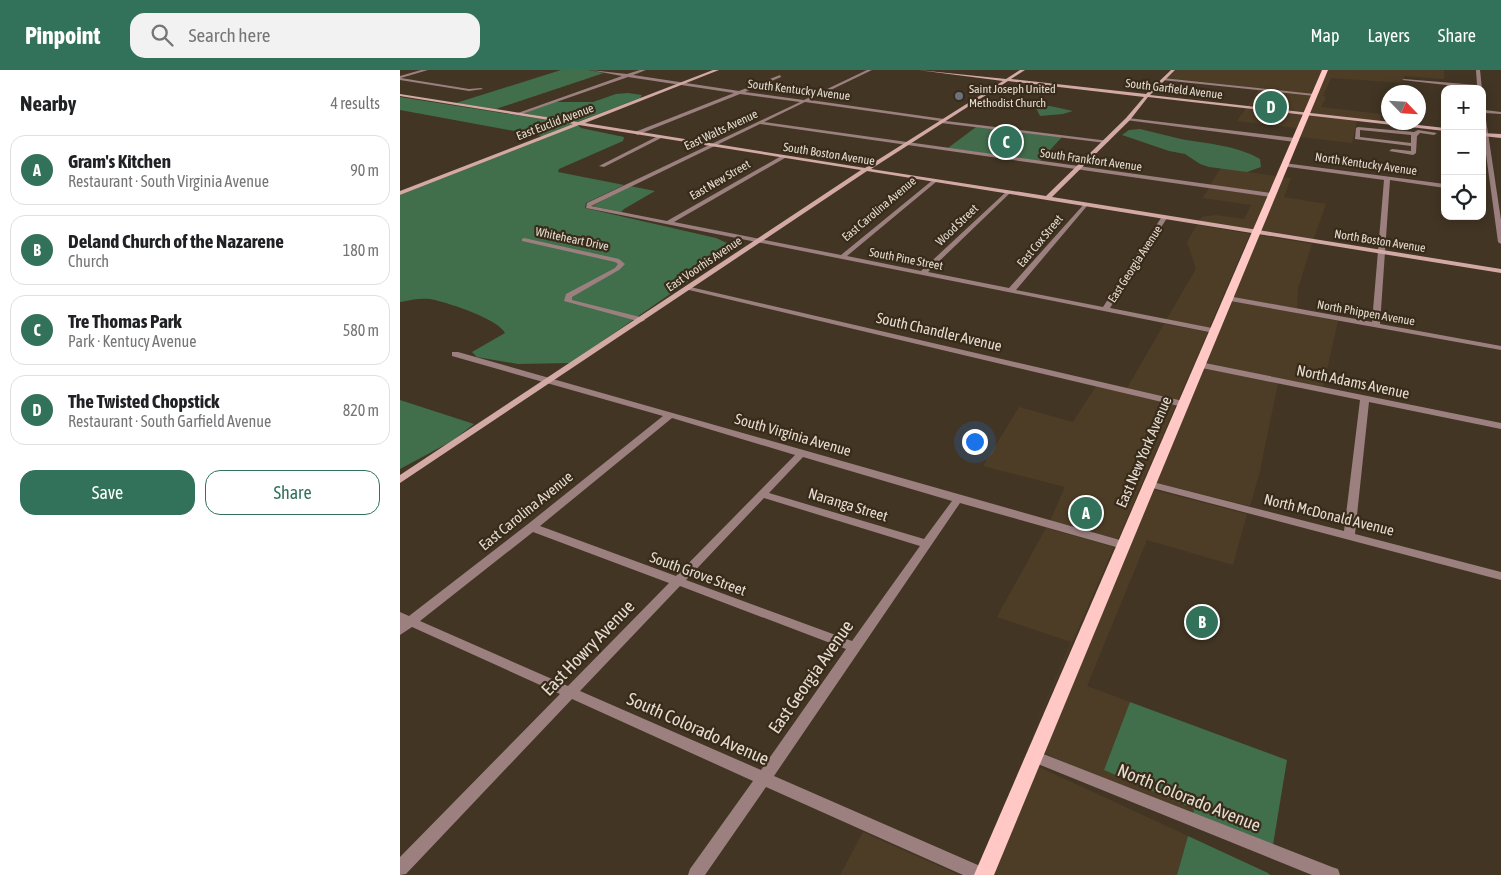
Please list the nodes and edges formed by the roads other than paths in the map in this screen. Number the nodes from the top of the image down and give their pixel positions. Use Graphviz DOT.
graph roads {
  1 [pos="426,70"];
  2 [pos="592,70"];
  3 [pos="644,70"];
  4 [pos="717,70"];
  5 [pos="870,70"];
  6 [pos="920,70"];
  7 [pos="1022,70"];
  8 [pos="1173,70"];
  9 [pos="1325,70"];
  10 [pos="1478,70"];
  11 [pos="626,76"];
  12 [pos="780,76"];
  13 [pos="400,78"];
  14 [pos="1163,78"];
  15 [pos="1007,80"];
  16 [pos="1404,80"];
  17 [pos="680,84"];
  18 [pos="1452,85"];
  19 [pos="1480,85"];
  20 [pos="481,89"];
  21 [pos="738,92"];
  22 [pos="400,95"];
  23 [pos="1314,95"];
  24 [pos="1148,96"];
  25 [pos="805,101"];
  26 [pos="1486,111"];
  27 [pos="1501,112"];
  28 [pos="517,114"];
  29 [pos="1306,114"];
  30 [pos="1128,119"];
  31 [pos="943,121"];
  32 [pos="1370,122"];
  33 [pos="1379,122"];
  34 [pos="759,123"];
  35 [pos="578,124"];
  36 [pos="1369,129"];
  37 [pos="1378,130"];
  38 [pos="1441,130"];
  39 [pos="637,133"];
  40 [pos="1434,133"];
  41 [pos="1414,134"];
  42 [pos="1486,134"];
  43 [pos="1501,136"];
  44 [pos="660,137"];
  45 [pos="1295,140"];
  46 [pos="1106,141"];
  47 [pos="906,144"];
  48 [pos="711,145"];
  49 [pos="1414,145"];
  50 [pos="1486,145"];
  51 [pos="1392,151"];
  52 [pos="783,157"];
  53 [pos="1284,165"];
  54 [pos="602,166"];
  55 [pos="1078,168"];
  56 [pos="865,170"];
  57 [pos="1387,179"];
  58 [pos="934,181"];
  59 [pos="1441,186"];
  60 [pos="1495,192"];
  61 [pos="400,193"];
  62 [pos="1007,193"];
  63 [pos="1271,195"];
  64 [pos="1047,199"];
  65 [pos="1085,205"];
  66 [pos="594,209"];
  67 [pos="1164,218"];
  68 [pos="668,224"];
  69 [pos="1255,233"];
  70 [pos="524,240"];
  71 [pos="759,242"];
  72 [pos="1501,242"];
  73 [pos="1381,253"];
  74 [pos="841,258"];
  75 [pos="1501,271"];
  76 [pos="922,274"];
  77 [pos="689,288"];
  78 [pos="1012,292"];
  79 [pos="1228,298"];
  80 [pos="1105,310"];
  81 [pos="641,320"];
  82 [pos="1376,326"];
  83 [pos="1214,332"];
  84 [pos="1501,348"];
  85 [pos="455,354"];
  86 [pos="1200,365"];
  87 [pos="548,382"];
  88 [pos="1365,398"];
  89 [pos="1183,404"];
  90 [pos="670,415"];
  91 [pos="1501,426"];
  92 [pos="801,454"];
  93 [pos="400,480"];
  94 [pos="1149,484"];
  95 [pos="761,494"];
  96 [pos="958,500"];
  97 [pos="532,527"];
  98 [pos="1349,536"];
  99 [pos="926,544"];
  100 [pos="1123,545"];
  101 [pos="1501,576"];
  102 [pos="676,582"];
  103 [pos="403,623"];
  104 [pos="855,647"];
  105 [pos="569,692"];
  106 [pos="1033,756"];
  107 [pos="763,778"];
  108 [pos="400,868"];
  109 [pos="696,875"];
  110 [pos="982,875"];
  111 [pos="1332,875"];
  1 -- 13 [label="street"];
  2 -- 11 [label="street, South Kentucky Avenue"];
  3 -- 11 [label="street"];
  4 -- 17 [label="street, East Euclid Avenue"];
  5 -- 25 [label="street, East Walts Avenue"];
  6 -- 15 [label="street, South Garfield Avenue"];
  7 -- 15 [label="street, East Voorhis Avenue"];
  8 -- 14 [label="street"];
  9 -- 23 [label="main road, East New York Avenue"];
  10 -- 19 [label="street"];
  11 -- 17 [label="street, South Kentucky Avenue"];
  11 -- 28 [label="street"];
  12 -- 21 [label="street"];
  13 -- 20 [label="street"];
  14 -- 23 [label="street"];
  14 -- 24 [label="street"];
  15 -- 24 [label="street, South Garfield Avenue"];
  15 -- 31 [label="street, East Voorhis Avenue"];
  16 -- 18 [label="street"];
  17 -- 21 [label="street, South Kentucky Avenue"];
  17 -- 35 [label="street, East Euclid Avenue"];
  21 -- 25 [label="street, South Kentucky Avenue"];
  21 -- 39 [label="street"];
  22 -- 28 [label="street, South Boston Avenue"];
  23 -- 29 [label="main road, East New York Avenue"];
  24 -- 29 [label="street, South Garfield Avenue"];
  24 -- 30 [label="street"];
  25 -- 31 [label="street, South Kentucky Avenue"];
  25 -- 34 [label="street, East Walts Avenue"];
  26 -- 27 [label="street"];
  28 -- 35 [label="street, South Boston Avenue"];
  29 -- 32 [label="street, South Garfield Avenue"];
  29 -- 45 [label="main road, East New York Avenue"];
  30 -- 45 [label="street"];
  30 -- 46 [label="street"];
  31 -- 46 [label="street, South Kentucky Avenue"];
  31 -- 47 [label="street, East Voorhis Avenue"];
  32 -- 33 [label="street, South Garfield Avenue"];
  32 -- 36 [label="street"];
  33 -- 37 [label="street"];
  33 -- 38 [label="street, South Garfield Avenue"];
  34 -- 47 [label="street, South Frankfort Avenue"];
  34 -- 48 [label="street, East Walts Avenue"];
  35 -- 39 [label="street, South Boston Avenue"];
  35 -- 61 [label="street, East Euclid Avenue"];
  36 -- 37 [label="street"];
  36 -- 49 [label="street"];
  37 -- 41 [label="street"];
  39 -- 44 [label="street, South Boston Avenue"];
  40 -- 41 [label="street"];
  41 -- 49 [label="street"];
  42 -- 43 [label="street"];
  44 -- 48 [label="street, South Boston Avenue"];
  44 -- 54 [label="street"];
  45 -- 53 [label="main road, East New York Avenue"];
  46 -- 55 [label="street"];
  47 -- 55 [label="street, South Frankfort Avenue"];
  47 -- 56 [label="street, East Voorhis Avenue"];
  48 -- 52 [label="street, South Boston Avenue"];
  48 -- 66 [label="street, East Walts Avenue"];
  49 -- 51 [label="street"];
  50 -- 60 [label="street"];
  52 -- 56 [label="street, South Boston Avenue"];
  52 -- 68 [label="street, East New Street"];
  53 -- 57 [label="street, North Kentucky Avenue"];
  53 -- 63 [label="main road, East New York Avenue"];
  55 -- 63 [label="street, South Frankfort Avenue"];
  55 -- 64 [label="street"];
  56 -- 58 [label="street, South Boston Avenue"];
  56 -- 71 [label="street, East Voorhis Avenue"];
  57 -- 59 [label="street, North Kentucky Avenue"];
  57 -- 73 [label="street"];
  58 -- 62 [label="street, South Boston Avenue"];
  58 -- 74 [label="street, East Carolina Avenue"];
  60 -- 72 [label="street"];
  62 -- 64 [label="street, South Boston Avenue"];
  62 -- 76 [label="street, Wood Street"];
  63 -- 69 [label="main road, East New York Avenue"];
  64 -- 65 [label="street, South Boston Avenue"];
  65 -- 67 [label="street, South Boston Avenue"];
  65 -- 78 [label="street, East Cox Street"];
  66 -- 68 [label="street, South Pine Street"];
  67 -- 69 [label="street, South Boston Avenue"];
  67 -- 80 [label="street, East Georgia Avenue"];
  68 -- 71 [label="street, South Pine Street"];
  69 -- 73 [label="street, North Boston Avenue"];
  69 -- 79 [label="main road, East New York Avenue"];
  70 -- 81 [label="street, Whiteheart Drive"];
  71 -- 74 [label="street, South Pine Street"];
  71 -- 77 [label="street, East Voorhis Avenue"];
  73 -- 75 [label="street, North Boston Avenue"];
  73 -- 82 [label="street"];
  74 -- 76 [label="street, South Pine Street"];
  76 -- 78 [label="street, South Pine Street"];
  77 -- 81 [label="street, East Voorhis Avenue"];
  77 -- 89 [label="street, South Chandler Avenue"];
  78 -- 80 [label="street, South Pine Street"];
  79 -- 82 [label="street, North Phippen Avenue"];
  79 -- 83 [label="main road, East New York Avenue"];
  80 -- 83 [label="street, South Pine Street"];
  81 -- 87 [label="street, East Voorhis Avenue"];
  82 -- 84 [label="street, North Phippen Avenue"];
  83 -- 86 [label="main road, East New York Avenue"];
  85 -- 87 [label="street, South Virginia Avenue"];
  86 -- 88 [label="street, North Adams Avenue"];
  86 -- 89 [label="main road, East New York Avenue"];
  87 -- 90 [label="street, South Virginia Avenue"];
  87 -- 93 [label="street, East Voorhis Avenue"];
  88 -- 91 [label="street, North Adams Avenue"];
  88 -- 98 [label="street"];
  89 -- 94 [label="main road, East New York Avenue"];
  90 -- 92 [label="street, South Virginia Avenue"];
  90 -- 97 [label="street, East Carolina Avenue"];
  92 -- 95 [label="street, East Howry Avenue"];
  92 -- 96 [label="street, South Virginia Avenue"];
  94 -- 98 [label="street, North McDonald Avenue"];
  94 -- 100 [label="main road, East New York Avenue"];
  95 -- 99 [label="street, Naranga Street"];
  95 -- 102 [label="street, East Howry Avenue"];
  96 -- 99 [label="street, East Georgia Avenue"];
  96 -- 100 [label="street, South Virginia Avenue"];
  97 -- 102 [label="street, South Grove Street"];
  97 -- 103 [label="street, East Carolina Avenue"];
  98 -- 101 [label="street, North McDonald Avenue"];
  99 -- 104 [label="street, East Georgia Avenue"];
  100 -- 106 [label="main road, East New York Avenue"];
  102 -- 104 [label="street, South Grove Street"];
  102 -- 105 [label="street, East Howry Avenue"];
  103 -- 105 [label="street, South Colorado Avenue"];
  104 -- 107 [label="street, East Georgia Avenue"];
  105 -- 107 [label="street, South Colorado Avenue"];
  105 -- 108 [label="street, East Howry Avenue"];
  106 -- 110 [label="main road, East New York Avenue"];
  106 -- 111 [label="street, North Colorado Avenue"];
  107 -- 109 [label="street, East Georgia Avenue"];
  107 -- 110 [label="street, South Colorado Avenue"];
}
